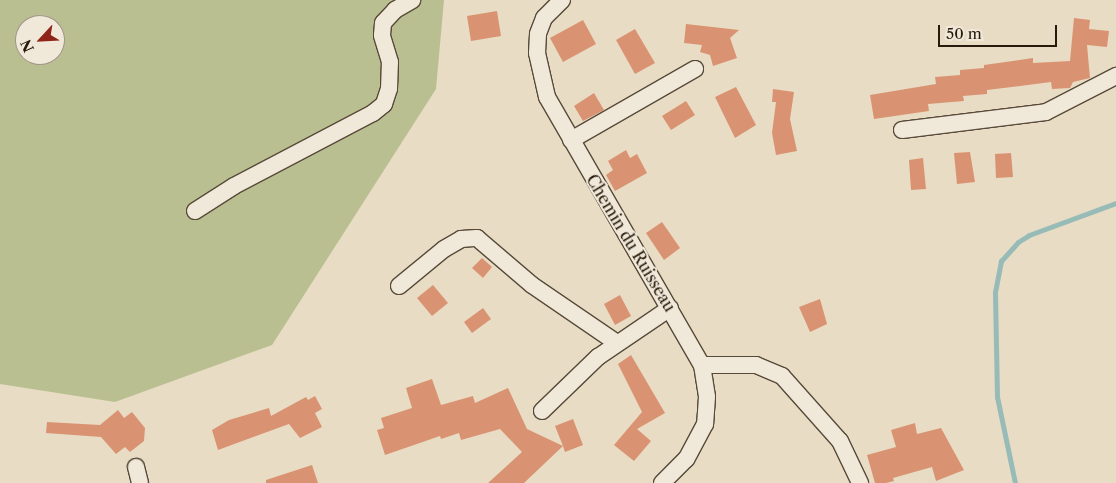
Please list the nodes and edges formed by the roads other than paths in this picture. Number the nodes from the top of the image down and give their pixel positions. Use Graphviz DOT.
graph roads {
  1 [pos="412,0"];
  2 [pos="558,1"];
  3 [pos="695,69"];
  4 [pos="1116,76"];
  5 [pos="902,130"];
  6 [pos="571,140"];
  7 [pos="195,211"];
  8 [pos="399,286"];
  9 [pos="670,308"];
  10 [pos="617,343"];
  11 [pos="702,365"];
  12 [pos="542,411"];
  13 [pos="136,467"];
  14 [pos="140,483"];
  15 [pos="662,483"];
  16 [pos="860,483"];
  1 -- 7 [label="street"];
  2 -- 6 [label="street, Chemin du Ruisseau"];
  3 -- 6 [label="street"];
  4 -- 5 [label="street"];
  6 -- 9 [label="street, Chemin du Ruisseau"];
  8 -- 10 [label="street"];
  9 -- 10 [label="street"];
  9 -- 11 [label="street, Chemin du Ruisseau"];
  10 -- 12 [label="street"];
  11 -- 15 [label="street, Chemin du Ruisseau"];
  11 -- 16 [label="street"];
  13 -- 14 [label="street"];
}
